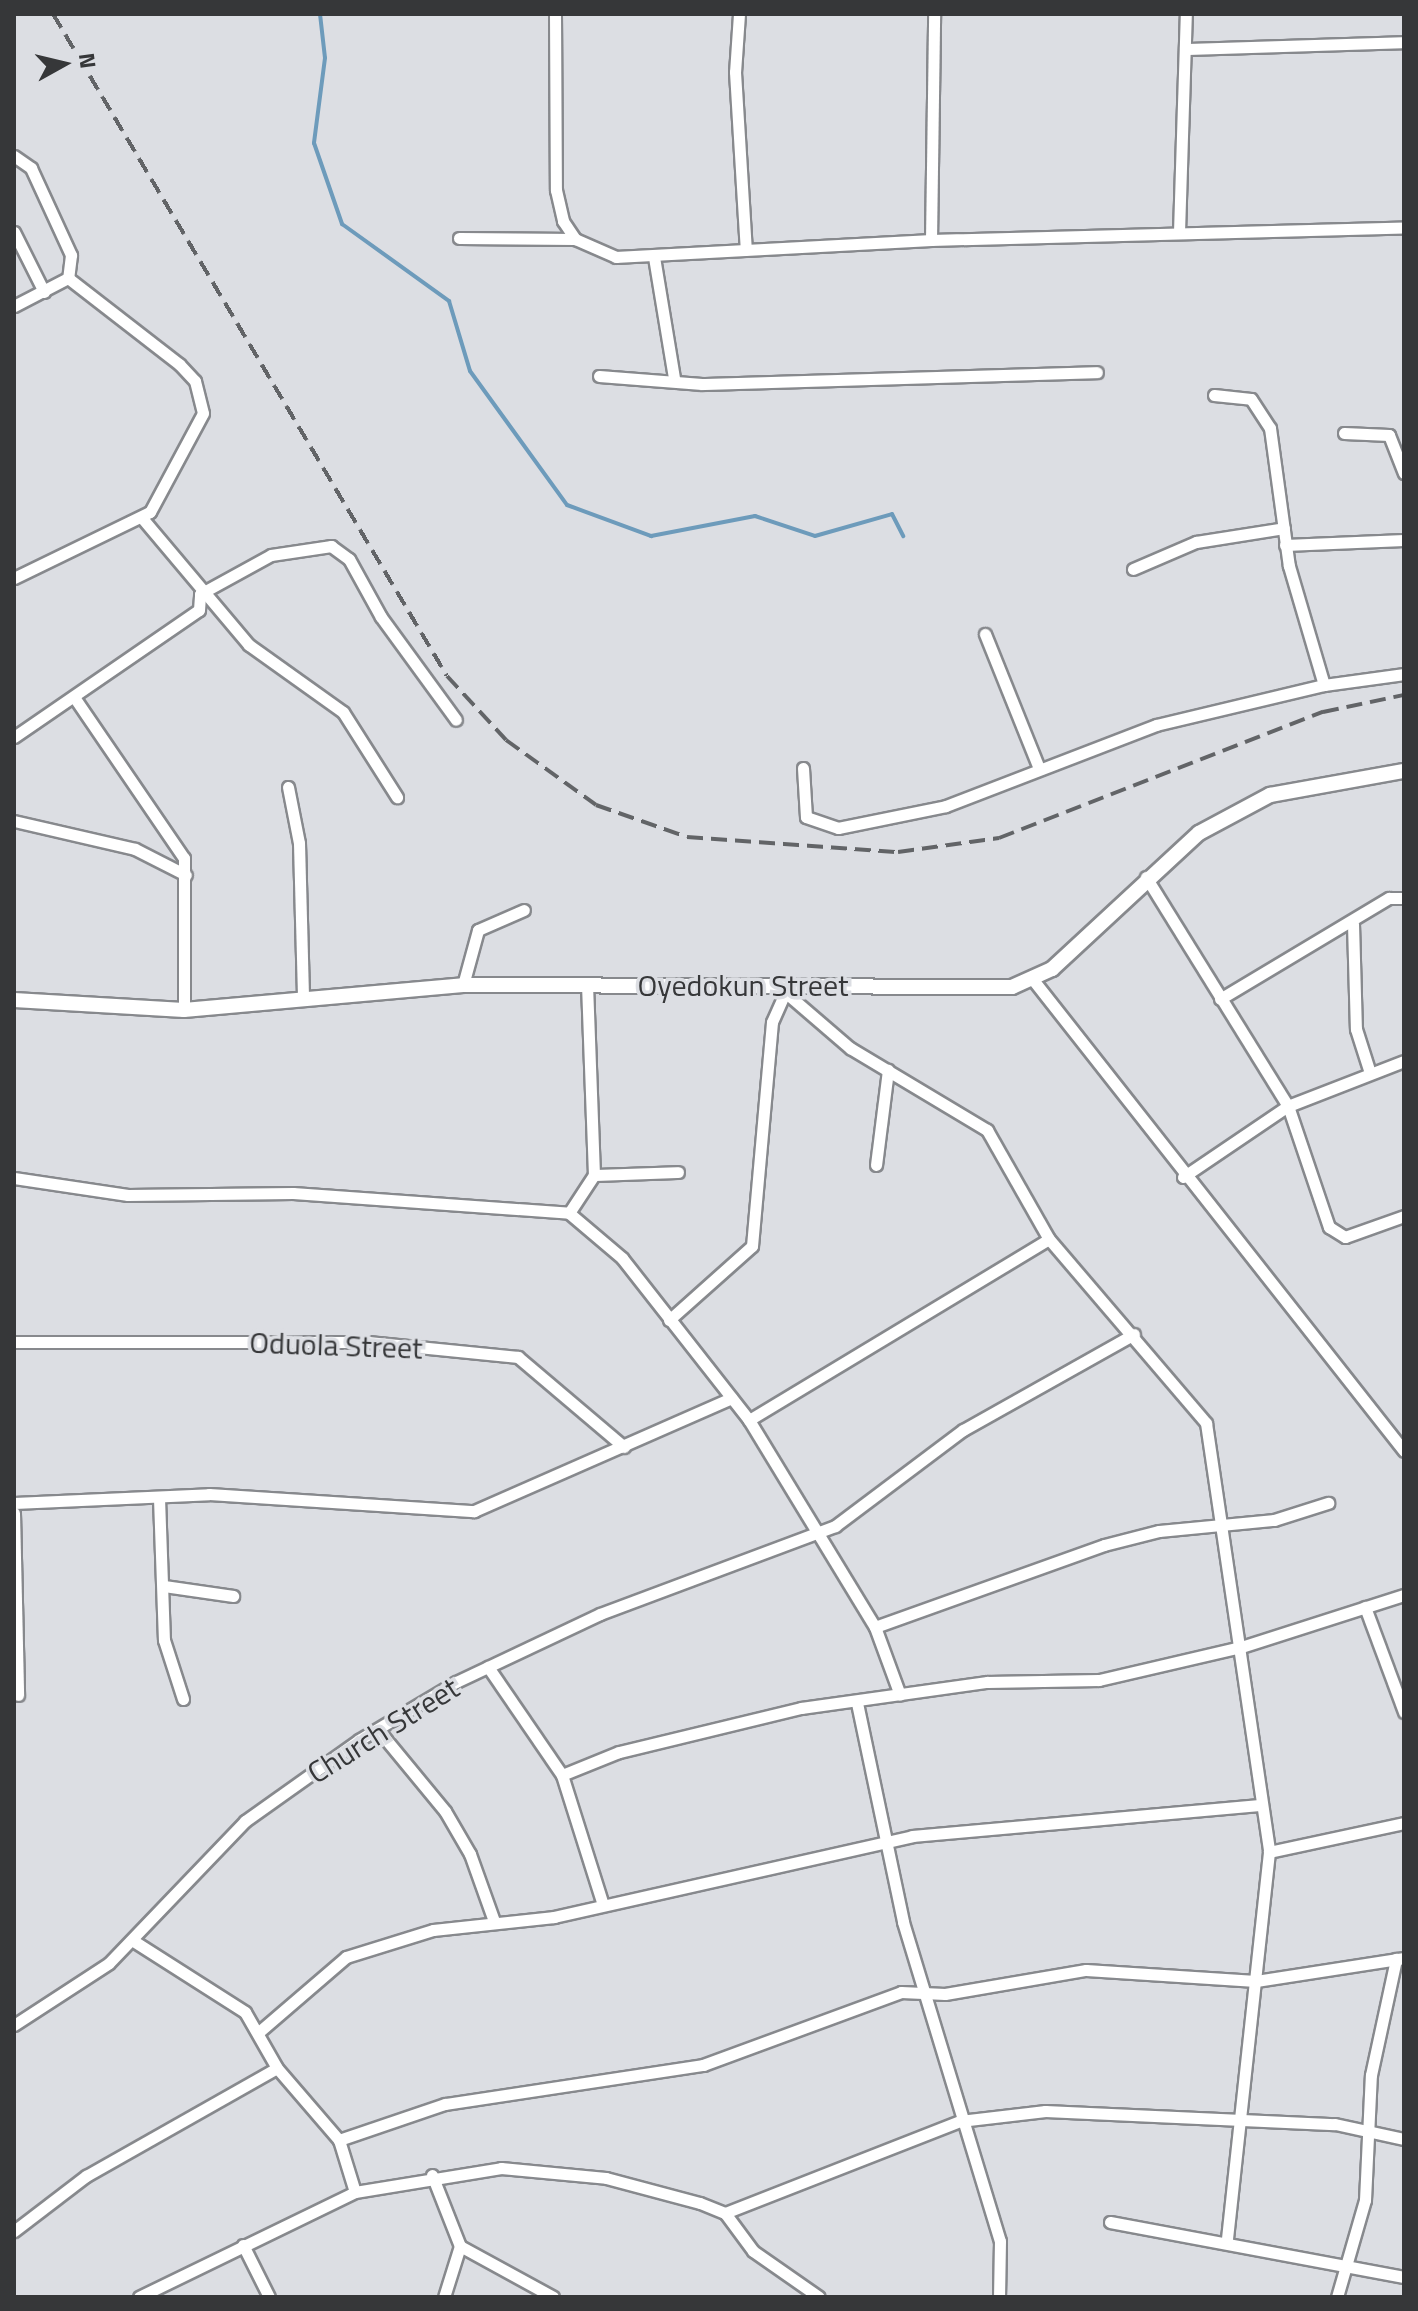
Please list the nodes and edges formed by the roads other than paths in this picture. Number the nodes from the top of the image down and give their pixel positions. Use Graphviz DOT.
graph roads {
  1 [pos="555,14"];
  2 [pos="739,14"];
  3 [pos="934,14"];
  4 [pos="1186,14"];
  5 [pos="1404,42"];
  6 [pos="1185,49"];
  7 [pos="14,156"];
  8 [pos="1404,228"];
  9 [pos="14,232"];
  10 [pos="1179,232"];
  11 [pos="459,238"];
  12 [pos="575,239"];
  13 [pos="931,240"];
  14 [pos="746,250"];
  15 [pos="654,257"];
  16 [pos="68,278"];
  17 [pos="44,292"];
  18 [pos="14,306"];
  19 [pos="1097,372"];
  20 [pos="599,376"];
  21 [pos="674,378"];
  22 [pos="1214,395"];
  23 [pos="1344,433"];
  24 [pos="1404,473"];
  25 [pos="142,518"];
  26 [pos="1284,528"];
  27 [pos="1404,540"];
  28 [pos="1285,545"];
  29 [pos="1133,569"];
  30 [pos="14,578"];
  31 [pos="200,594"];
  32 [pos="985,634"];
  33 [pos="1404,674"];
  34 [pos="1324,685"];
  35 [pos="74,697"];
  36 [pos="456,720"];
  37 [pos="14,737"];
  38 [pos="1038,766"];
  39 [pos="803,768"];
  40 [pos="1404,771"];
  41 [pos="288,787"];
  42 [pos="397,797"];
  43 [pos="14,821"];
  44 [pos="186,875"];
  45 [pos="1146,877"];
  46 [pos="1404,898"];
  47 [pos="524,910"];
  48 [pos="1353,924"];
  49 [pos="1034,981"];
  50 [pos="772,984"];
  51 [pos="463,985"];
  52 [pos="587,985"];
  53 [pos="787,989"];
  54 [pos="1220,999"];
  55 [pos="14,1000"];
  56 [pos="303,1000"];
  57 [pos="184,1010"];
  58 [pos="1404,1061"];
  59 [pos="888,1070"];
  60 [pos="1370,1073"];
  61 [pos="1288,1106"];
  62 [pos="876,1165"];
  63 [pos="678,1172"];
  64 [pos="594,1175"];
  65 [pos="1183,1177"];
  66 [pos="14,1178"];
  67 [pos="569,1213"];
  68 [pos="1404,1216"];
  69 [pos="1049,1239"];
  70 [pos="669,1320"];
  71 [pos="1134,1334"];
  72 [pos="14,1342"];
  73 [pos="731,1398"];
  74 [pos="749,1420"];
  75 [pos="624,1447"];
  76 [pos="1404,1451"];
  77 [pos="159,1498"];
  78 [pos="14,1503"];
  79 [pos="1328,1503"];
  80 [pos="14,1513"];
  81 [pos="1225,1524"];
  82 [pos="815,1532"];
  83 [pos="164,1586"];
  84 [pos="1404,1595"];
  85 [pos="233,1596"];
  86 [pos="1365,1607"];
  87 [pos="875,1627"];
  88 [pos="1241,1647"];
  89 [pos="488,1667"];
  90 [pos="18,1695"];
  91 [pos="900,1695"];
  92 [pos="183,1699"];
  93 [pos="857,1703"];
  94 [pos="1404,1712"];
  95 [pos="379,1731"];
  96 [pos="562,1775"];
  97 [pos="1260,1805"];
  98 [pos="1404,1823"];
  99 [pos="885,1845"];
  100 [pos="1269,1852"];
  101 [pos="603,1905"];
  102 [pos="494,1921"];
  103 [pos="132,1940"];
  104 [pos="1400,1958"];
  105 [pos="1256,1981"];
  106 [pos="925,1993"];
  107 [pos="14,2025"];
  108 [pos="260,2031"];
  109 [pos="277,2068"];
  110 [pos="1238,2120"];
  111 [pos="960,2121"];
  112 [pos="1367,2132"];
  113 [pos="1404,2139"];
  114 [pos="339,2140"];
  115 [pos="432,2175"];
  116 [pos="355,2192"];
  117 [pos="725,2213"];
  118 [pos="1110,2222"];
  119 [pos="14,2231"];
  120 [pos="1227,2241"];
  121 [pos="243,2245"];
  122 [pos="460,2246"];
  123 [pos="1344,2264"];
  124 [pos="1404,2277"];
  125 [pos="139,2297"];
  126 [pos="269,2297"];
  127 [pos="444,2297"];
  128 [pos="553,2297"];
  129 [pos="819,2297"];
  130 [pos="999,2297"];
  131 [pos="1337,2297"];
  1 -- 12 [label="street"];
  2 -- 14 [label="street"];
  3 -- 13 [label="street"];
  4 -- 6 [label="street"];
  5 -- 6 [label="street"];
  6 -- 10 [label="street"];
  7 -- 16 [label="street"];
  8 -- 10 [label="street"];
  9 -- 17 [label="street"];
  10 -- 13 [label="street"];
  11 -- 12 [label="street"];
  12 -- 15 [label="street"];
  13 -- 14 [label="street"];
  14 -- 15 [label="street"];
  15 -- 21 [label="street"];
  16 -- 17 [label="street"];
  16 -- 25 [label="street"];
  17 -- 18 [label="street"];
  19 -- 21 [label="street"];
  20 -- 21 [label="street"];
  22 -- 26 [label="street"];
  23 -- 24 [label="street"];
  25 -- 30 [label="street"];
  25 -- 31 [label="street"];
  26 -- 28 [label="street"];
  26 -- 29 [label="street"];
  27 -- 28 [label="street"];
  28 -- 34 [label="street"];
  31 -- 35 [label="street"];
  31 -- 36 [label="street"];
  31 -- 42 [label="street"];
  32 -- 38 [label="street"];
  33 -- 34 [label="street"];
  34 -- 38 [label="street"];
  35 -- 37 [label="street"];
  35 -- 44 [label="street"];
  38 -- 39 [label="street"];
  40 -- 45 [label="street"];
  41 -- 56 [label="street"];
  43 -- 44 [label="street"];
  44 -- 57 [label="street"];
  45 -- 49 [label="street"];
  45 -- 54 [label="street"];
  46 -- 48 [label="street"];
  47 -- 51 [label="street"];
  48 -- 54 [label="street"];
  48 -- 60 [label="street"];
  49 -- 50 [label="street, Oyedokun Street"];
  49 -- 65 [label="street"];
  50 -- 52 [label="street, Oyedokun Street"];
  50 -- 53 [label="street"];
  51 -- 52 [label="street, Oyedokun Street"];
  51 -- 56 [label="street, Oyedokun Street"];
  52 -- 64 [label="street"];
  53 -- 59 [label="street"];
  53 -- 70 [label="street"];
  54 -- 61 [label="street"];
  55 -- 57 [label="street, Oyedokun Street"];
  56 -- 57 [label="street, Oyedokun Street"];
  58 -- 60 [label="street"];
  59 -- 62 [label="street"];
  59 -- 69 [label="street"];
  60 -- 61 [label="street"];
  61 -- 65 [label="street"];
  61 -- 68 [label="street"];
  63 -- 64 [label="street"];
  64 -- 67 [label="street"];
  65 -- 76 [label="street"];
  66 -- 67 [label="street"];
  67 -- 70 [label="street"];
  69 -- 71 [label="street"];
  69 -- 74 [label="street"];
  70 -- 73 [label="street"];
  71 -- 81 [label="street"];
  71 -- 82 [label="street, Church Street"];
  72 -- 75 [label="street, Oduola Street"];
  73 -- 74 [label="street"];
  73 -- 75 [label="street"];
  74 -- 82 [label="street"];
  75 -- 77 [label="street"];
  77 -- 78 [label="street"];
  77 -- 83 [label="street"];
  79 -- 81 [label="street"];
  80 -- 90 [label="street"];
  81 -- 87 [label="street"];
  81 -- 88 [label="street"];
  82 -- 87 [label="street"];
  82 -- 89 [label="street, Church Street"];
  83 -- 85 [label="street"];
  83 -- 92 [label="street"];
  84 -- 86 [label="street"];
  86 -- 88 [label="street"];
  86 -- 94 [label="street"];
  87 -- 91 [label="street"];
  88 -- 91 [label="street"];
  88 -- 97 [label="street"];
  89 -- 95 [label="street, Church Street"];
  89 -- 96 [label="street"];
  91 -- 93 [label="street"];
  93 -- 96 [label="street"];
  93 -- 99 [label="street"];
  95 -- 102 [label="street"];
  95 -- 103 [label="street, Church Street"];
  96 -- 101 [label="street"];
  97 -- 99 [label="street"];
  97 -- 100 [label="street"];
  98 -- 100 [label="street"];
  99 -- 101 [label="street"];
  99 -- 106 [label="street"];
  100 -- 105 [label="street"];
  101 -- 102 [label="street"];
  102 -- 108 [label="street"];
  103 -- 107 [label="street, Church Street"];
  103 -- 108 [label="street"];
  104 -- 105 [label="street"];
  104 -- 112 [label="street"];
  105 -- 106 [label="street"];
  105 -- 110 [label="street"];
  106 -- 111 [label="street"];
  106 -- 114 [label="street"];
  108 -- 109 [label="street"];
  109 -- 114 [label="street"];
  109 -- 119 [label="street"];
  110 -- 111 [label="street"];
  110 -- 112 [label="street"];
  110 -- 120 [label="street"];
  111 -- 117 [label="street"];
  111 -- 130 [label="street"];
  112 -- 113 [label="street"];
  112 -- 123 [label="street"];
  114 -- 116 [label="street"];
  115 -- 116 [label="street"];
  115 -- 117 [label="street"];
  115 -- 122 [label="street"];
  116 -- 121 [label="street"];
  117 -- 129 [label="street"];
  118 -- 120 [label="street"];
  120 -- 123 [label="street"];
  121 -- 125 [label="street"];
  121 -- 126 [label="street"];
  122 -- 127 [label="street"];
  122 -- 128 [label="street"];
  123 -- 124 [label="street"];
  123 -- 131 [label="street"];
}
